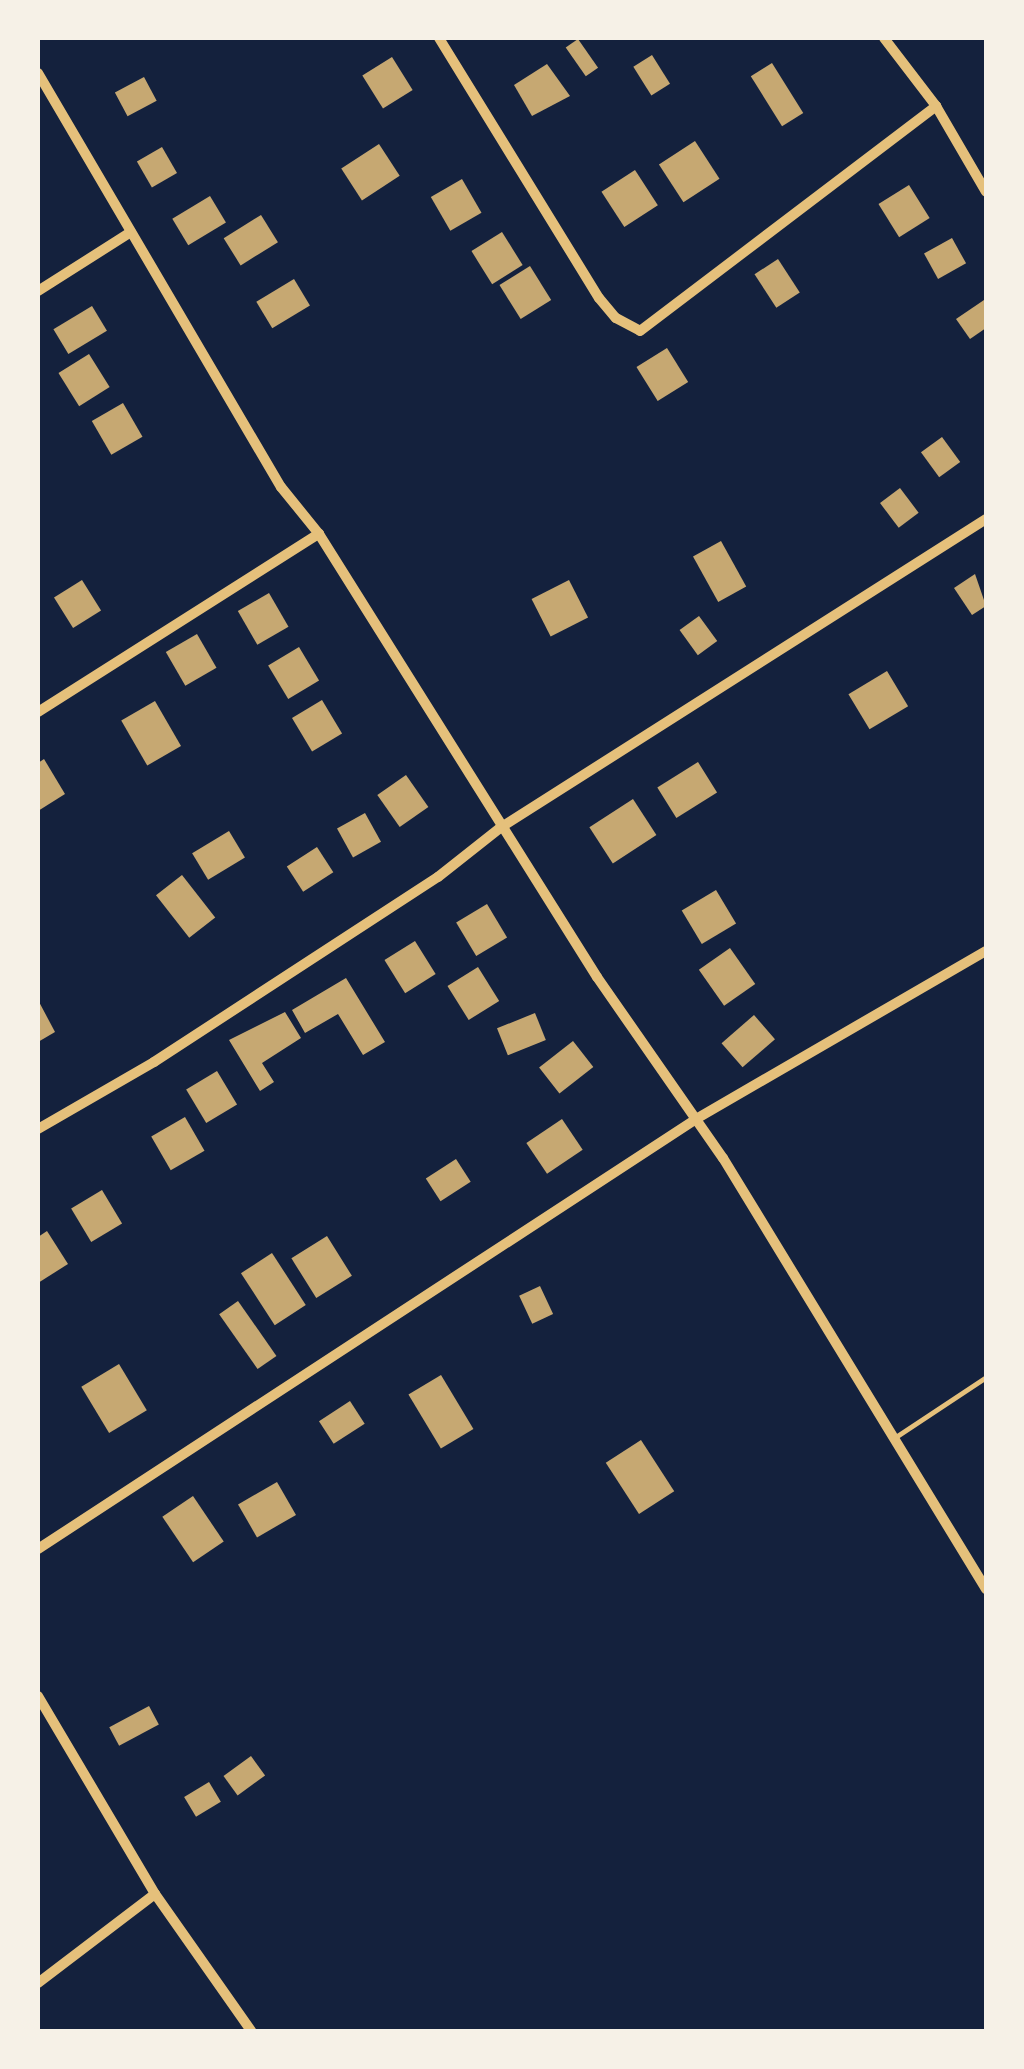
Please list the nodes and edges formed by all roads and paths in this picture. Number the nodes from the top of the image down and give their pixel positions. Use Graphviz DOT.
graph roads {
  1 [pos="439,38"];
  2 [pos="884,38"];
  3 [pos="38,74"];
  4 [pos="936,106"];
  5 [pos="986,192"];
  6 [pos="131,232"];
  7 [pos="38,291"];
  8 [pos="986,519"];
  9 [pos="319,534"];
  10 [pos="38,712"];
  11 [pos="500,828"];
  12 [pos="986,951"];
  13 [pos="696,1119"];
  14 [pos="38,1129"];
  15 [pos="986,1376"];
  16 [pos="894,1438"];
  17 [pos="38,1549"];
  18 [pos="986,1589"];
  19 [pos="38,1696"];
  20 [pos="155,1894"];
  21 [pos="38,1983"];
  22 [pos="252,2032"];
  1 -- 4 [label="street"];
  2 -- 4 [label="street"];
  3 -- 6 [label="street"];
  4 -- 5 [label="street"];
  6 -- 7 [label="street"];
  6 -- 9 [label="street"];
  8 -- 11 [label="street"];
  9 -- 10 [label="street"];
  9 -- 11 [label="street"];
  11 -- 13 [label="street"];
  11 -- 14 [label="street"];
  12 -- 13 [label="street"];
  13 -- 16 [label="street"];
  13 -- 17 [label="street"];
  15 -- 16 [label="lane"];
  16 -- 18 [label="street"];
  19 -- 20 [label="street"];
  20 -- 21 [label="street"];
  20 -- 22 [label="street"];
}
